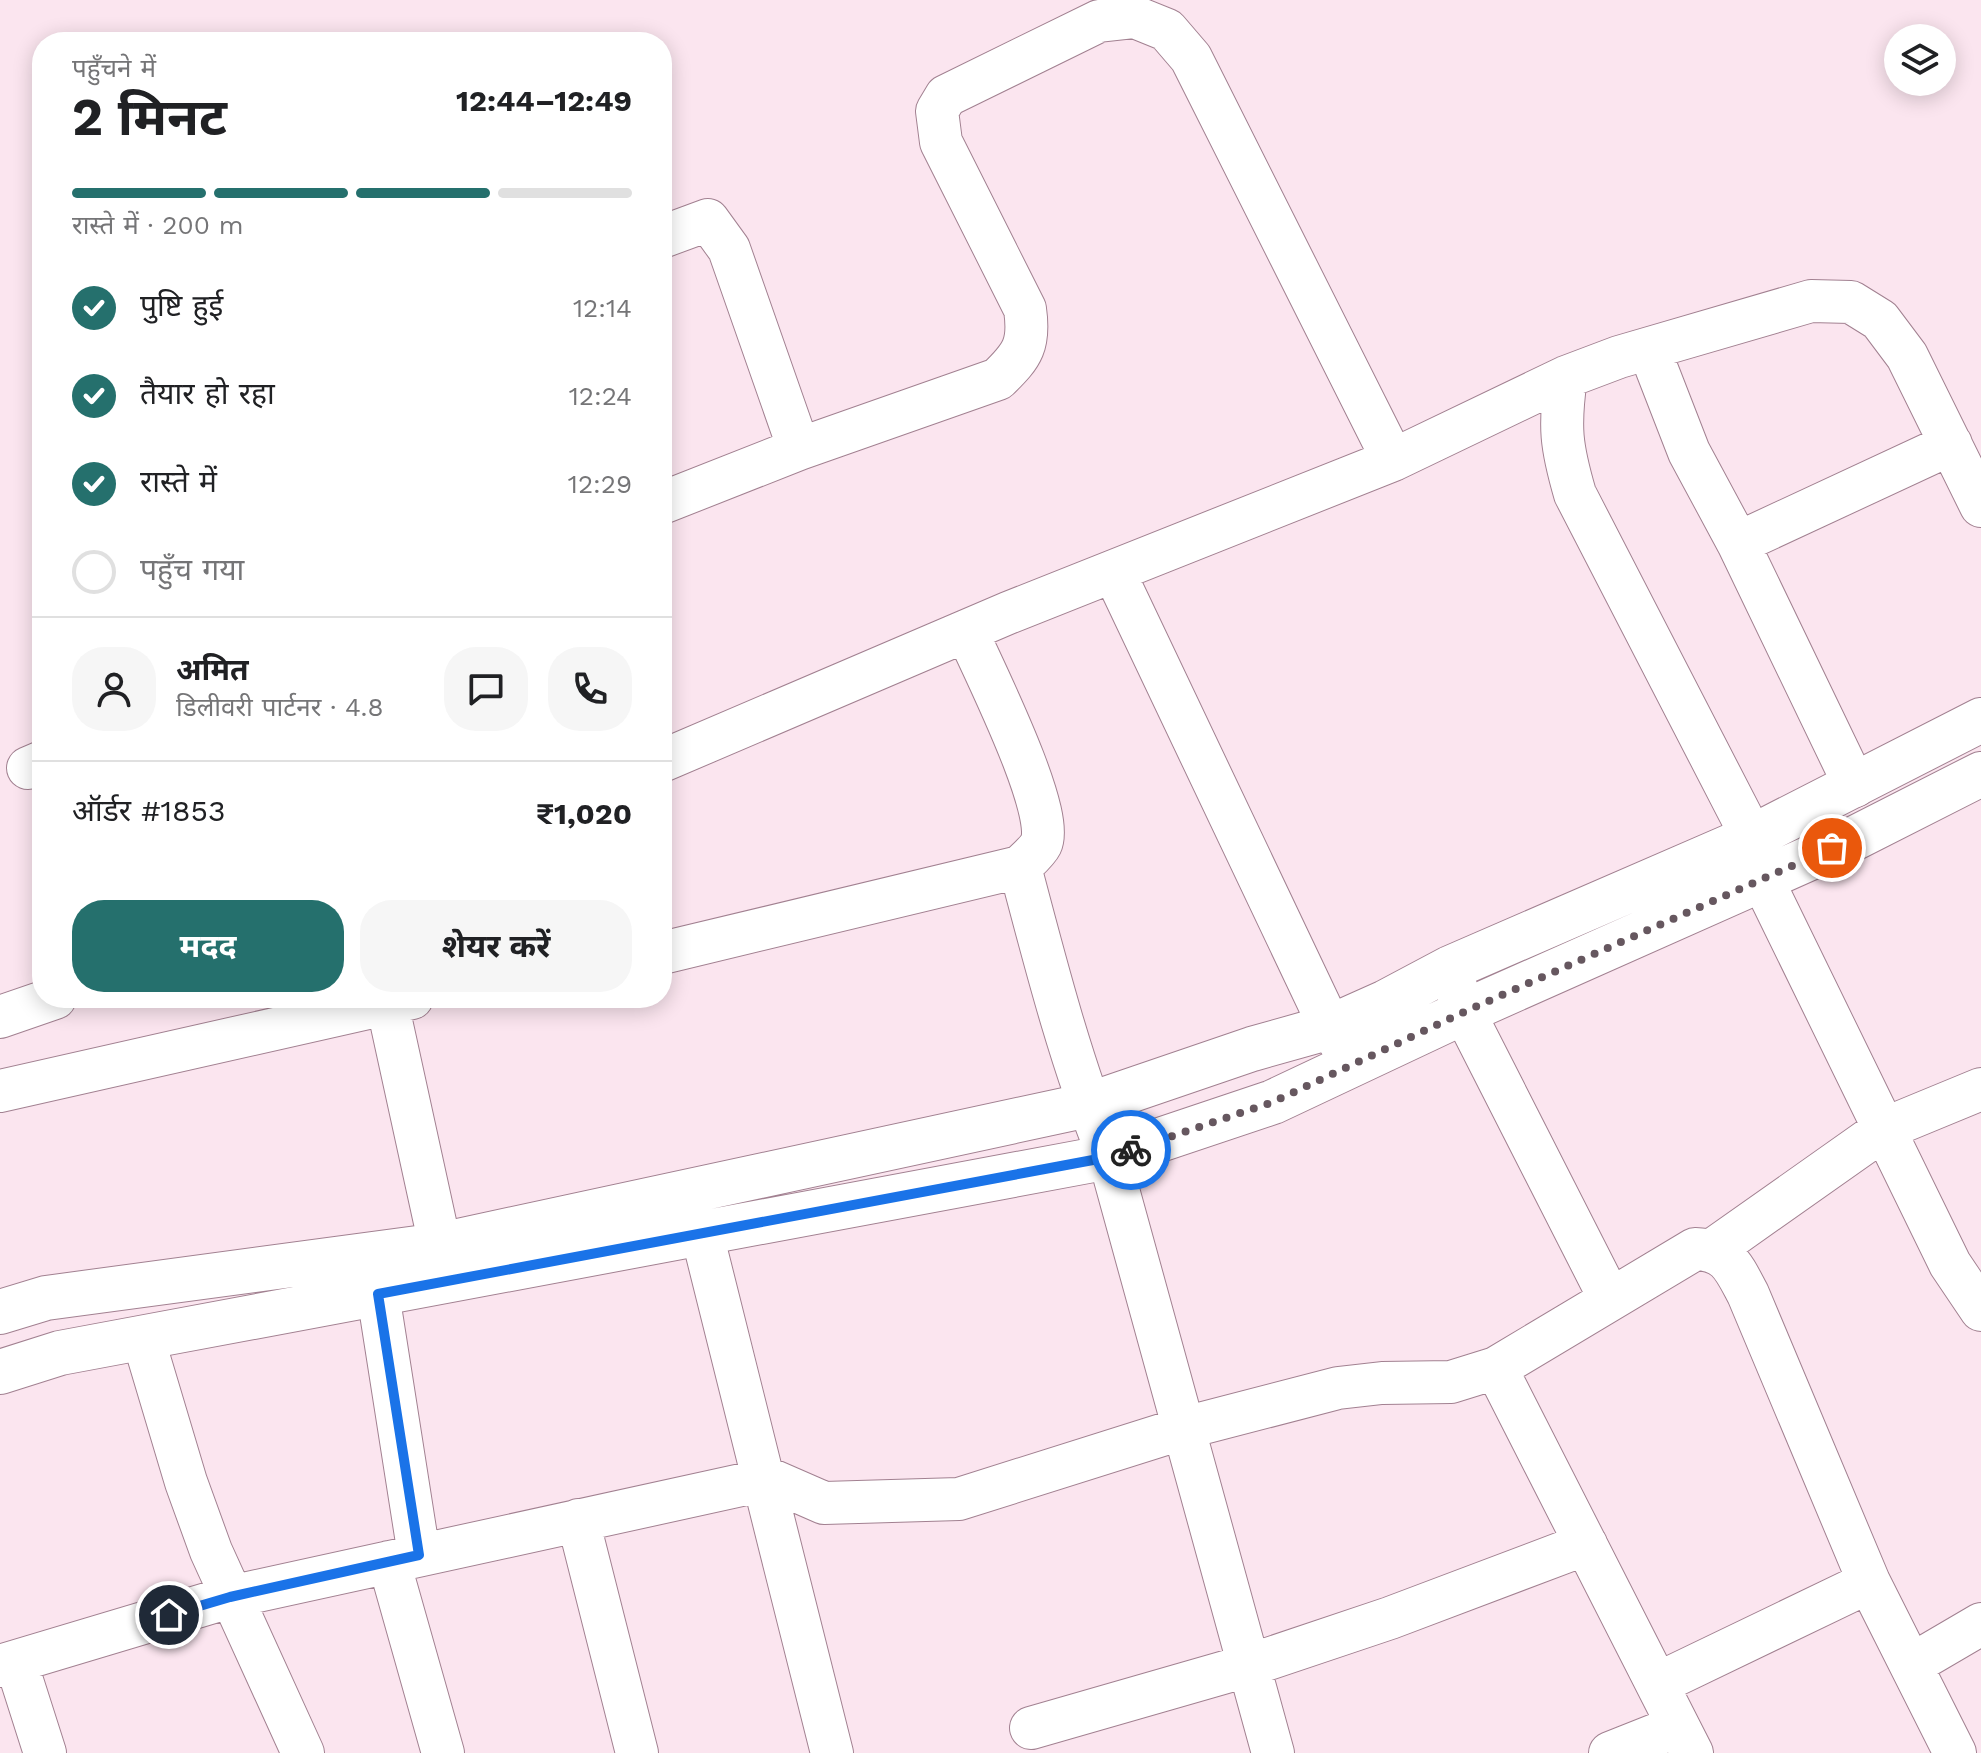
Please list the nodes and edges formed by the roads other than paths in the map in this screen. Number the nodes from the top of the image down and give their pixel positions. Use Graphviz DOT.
graph roads {
  1 [pos="672,233"];
  2 [pos="1649,349"];
  3 [pos="1566,377"];
  4 [pos="1951,444"];
  5 [pos="799,449"];
  6 [pos="1393,460"];
  7 [pos="672,499"];
  8 [pos="1981,506"];
  9 [pos="1738,543"];
  10 [pos="1114,572"];
  11 [pos="967,632"];
  12 [pos="1981,720"];
  13 [pos="672,757"];
  14 [pos="1981,774"];
  15 [pos="1855,786"];
  16 [pos="1752,837"];
  17 [pos="1020,867"];
  18 [pos="1762,879"];
  19 [pos="672,951"];
  20 [pos="1450,968"];
  21 [pos="32,1006"];
  22 [pos="356,1008"];
  23 [pos="396,1008"];
  24 [pos="1464,1012"];
  25 [pos="0,1017"];
  26 [pos="1330,1027"];
  27 [pos="1354,1065"];
  28 [pos="1981,1089"];
  29 [pos="0,1091"];
  30 [pos="1088,1105"];
  31 [pos="1884,1129"];
  32 [pos="1109,1157"];
  33 [pos="702,1234"];
  34 [pos="1714,1249"];
  35 [pos="439,1264"];
  36 [pos="378,1294"];
  37 [pos="1610,1299"];
  38 [pos="5,1301"];
  39 [pos="1981,1310"];
  40 [pos="143,1338"];
  41 [pos="1496,1368"];
  42 [pos="0,1372"];
  43 [pos="1184,1428"];
  44 [pos="762,1481"];
  45 [pos="578,1520"];
  46 [pos="1586,1544"];
  47 [pos="404,1559"];
  48 [pos="1869,1582"];
  49 [pos="230,1597"];
  50 [pos="1981,1624"];
  51 [pos="8,1664"];
  52 [pos="1250,1665"];
  53 [pos="1911,1665"];
  54 [pos="1657,1684"];
  55 [pos="1031,1728"];
  56 [pos="1685,1739"];
  57 [pos="45,1753"];
  58 [pos="303,1753"];
  59 [pos="443,1753"];
  60 [pos="637,1753"];
  61 [pos="832,1753"];
  62 [pos="1273,1753"];
  63 [pos="1610,1753"];
  64 [pos="1955,1753"];
  1 -- 5 [label="street"];
  2 -- 3 [label="street"];
  2 -- 4 [label="street"];
  2 -- 9 [label="street"];
  3 -- 6 [label="street"];
  3 -- 16 [label="street"];
  4 -- 8 [label="street"];
  4 -- 9 [label="street"];
  5 -- 6 [label="street"];
  5 -- 7 [label="street"];
  6 -- 10 [label="street"];
  9 -- 15 [label="street"];
  10 -- 11 [label="street"];
  10 -- 26 [label="street"];
  11 -- 13 [label="street"];
  11 -- 17 [label="street"];
  12 -- 15 [label="main road"];
  14 -- 18 [label="main road"];
  15 -- 16 [label="main road"];
  16 -- 20 [label="main road"];
  17 -- 19 [label="street"];
  17 -- 30 [label="street"];
  18 -- 24 [label="main road"];
  18 -- 31 [label="street"];
  20 -- 24 [label="street"];
  20 -- 26 [label="main road"];
  21 -- 25 [label="street"];
  22 -- 29 [label="street"];
  23 -- 35 [label="street"];
  24 -- 27 [label="main road"];
  24 -- 37 [label="street"];
  26 -- 27 [label="street"];
  26 -- 30 [label="main road"];
  27 -- 32 [label="main road"];
  28 -- 31 [label="street"];
  30 -- 32 [label="street"];
  30 -- 35 [label="main road"];
  31 -- 34 [label="street"];
  31 -- 39 [label="street"];
  32 -- 33 [label="main road"];
  32 -- 43 [label="street"];
  33 -- 35 [label="main road"];
  33 -- 44 [label="street"];
  34 -- 37 [label="street"];
  34 -- 48 [label="street"];
  35 -- 36 [label="main road"];
  35 -- 38 [label="main road"];
  36 -- 40 [label="main road"];
  36 -- 47 [label="street"];
  37 -- 41 [label="street"];
  40 -- 42 [label="main road"];
  40 -- 49 [label="street"];
  41 -- 43 [label="street"];
  41 -- 46 [label="street"];
  43 -- 44 [label="street"];
  43 -- 52 [label="street"];
  44 -- 45 [label="street"];
  44 -- 61 [label="street"];
  45 -- 47 [label="street"];
  45 -- 60 [label="street"];
  46 -- 52 [label="street"];
  46 -- 54 [label="street"];
  47 -- 49 [label="street"];
  47 -- 59 [label="street"];
  48 -- 53 [label="street"];
  48 -- 54 [label="street"];
  49 -- 51 [label="street"];
  49 -- 58 [label="street"];
  50 -- 53 [label="street"];
  51 -- 57 [label="street"];
  52 -- 55 [label="street"];
  52 -- 62 [label="street"];
  53 -- 64 [label="street"];
  54 -- 56 [label="street"];
  56 -- 63 [label="street"];
}
